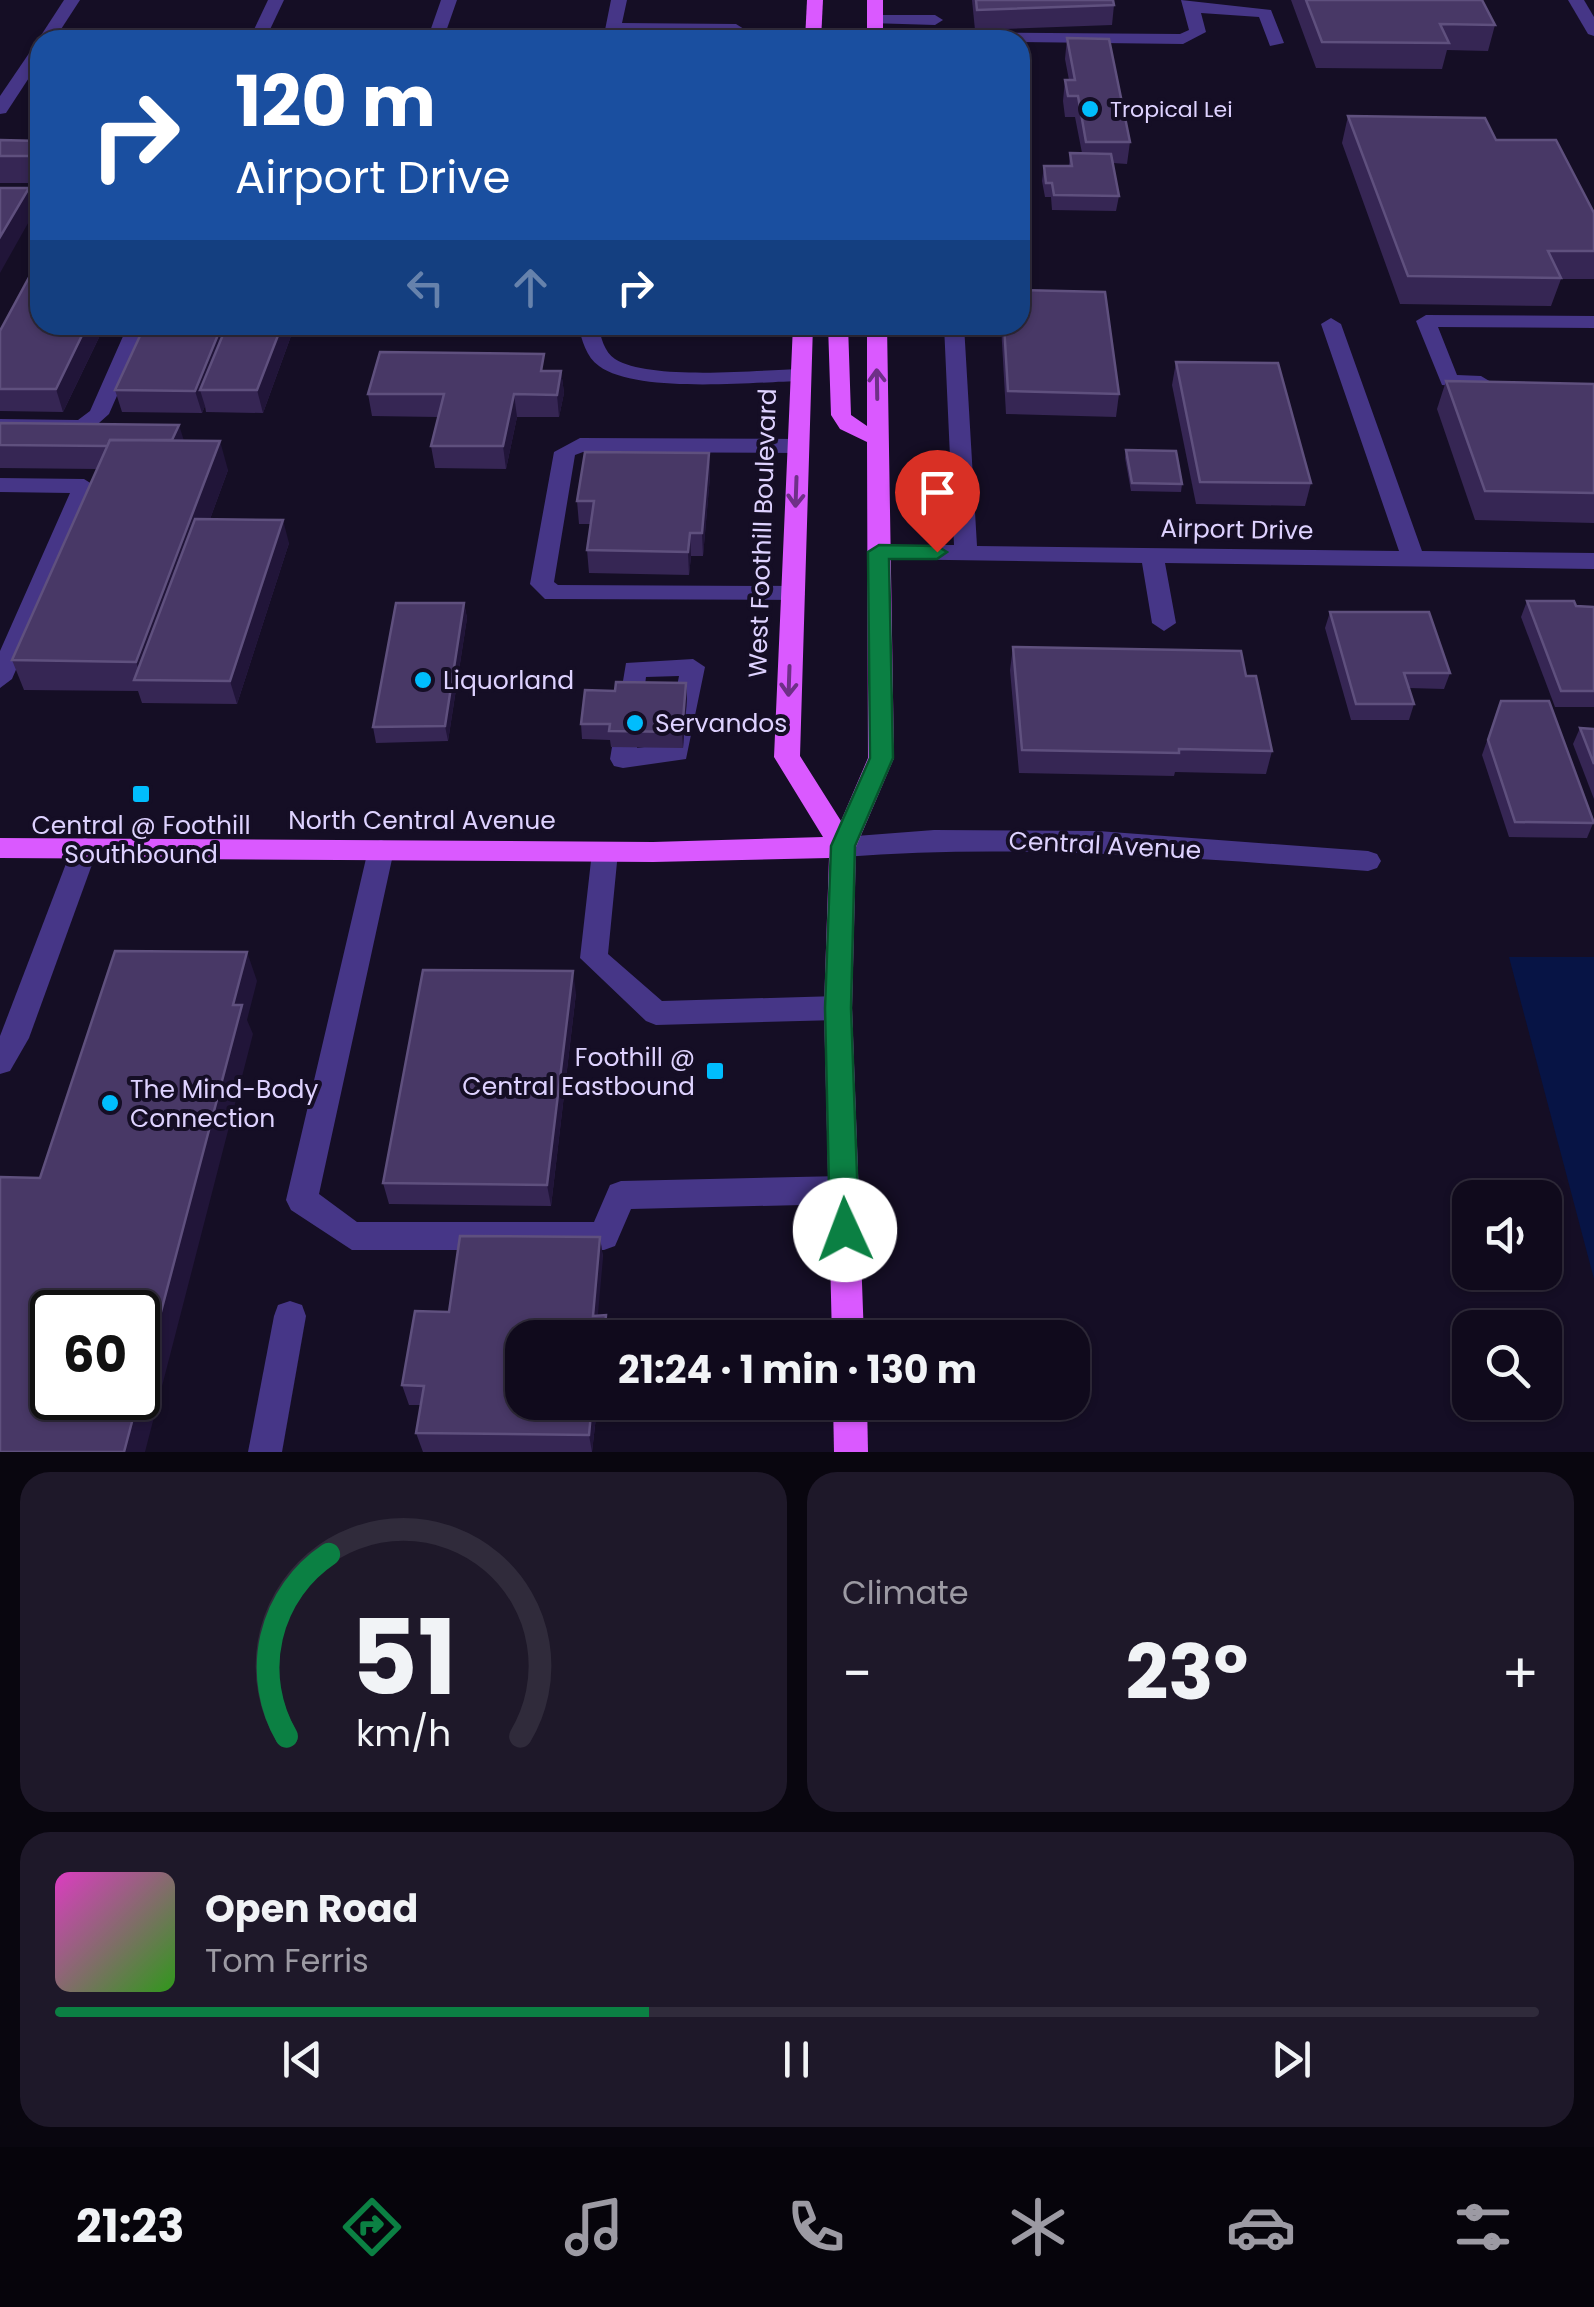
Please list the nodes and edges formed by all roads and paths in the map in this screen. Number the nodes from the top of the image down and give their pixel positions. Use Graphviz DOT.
graph roads {
  1 [pos="72,0"];
  2 [pos="276,0"];
  3 [pos="448,0"];
  4 [pos="618,0"];
  5 [pos="815,0"];
  6 [pos="875,0"];
  7 [pos="934,0"];
  8 [pos="1576,0"];
  9 [pos="1190,4"];
  10 [pos="875,20"];
  11 [pos="736,29"];
  12 [pos="52,30"];
  13 [pos="262,30"];
  14 [pos="438,30"];
  15 [pos="613,30"];
  16 [pos="711,30"];
  17 [pos="814,30"];
  18 [pos="875,30"];
  19 [pos="926,30"];
  20 [pos="936,30"];
  21 [pos="1594,31"];
  22 [pos="1030,35"];
  23 [pos="1276,43"];
  24 [pos="30,64"];
  25 [pos="1,109"];
  26 [pos="0,200"];
  27 [pos="30,200"];
  28 [pos="1594,322"];
  29 [pos="1330,324"];
  30 [pos="134,335"];
  31 [pos="590,335"];
  32 [pos="803,335"];
  33 [pos="838,335"];
  34 [pos="877,335"];
  35 [pos="955,335"];
  36 [pos="801,376"];
  37 [pos="1506,383"];
  38 [pos="0,426"];
  39 [pos="878,439"];
  40 [pos="798,446"];
  41 [pos="0,486"];
  42 [pos="879,552"];
  43 [pos="966,553"];
  44 [pos="1152,555"];
  45 [pos="1413,559"];
  46 [pos="1594,562"];
  47 [pos="793,594"];
  48 [pos="1164,623"];
  49 [pos="0,678"];
  50 [pos="843,846"];
  51 [pos="0,848"];
  52 [pos="85,848"];
  53 [pos="381,850"];
  54 [pos="605,852"];
  55 [pos="1368,861"];
  56 [pos="838,1008"];
  57 [pos="0,1062"];
  58 [pos="844,1190"];
  59 [pos="290,1316"];
  60 [pos="848,1320"];
  61 [pos="850,1420"];
  62 [pos="265,1452"];
  63 [pos="851,1452"];
  1 -- 12 [label="street"];
  2 -- 13 [label="street"];
  3 -- 14 [label="street"];
  4 -- 15 [label="street"];
  5 -- 17 [label="main road"];
  6 -- 10 [label="main road"];
  7 -- 20 [label="street"];
  8 -- 21 [label="street"];
  9 -- 22 [label="street"];
  9 -- 23 [label="street"];
  10 -- 18 [label="main road"];
  10 -- 19 [label="street"];
  11 -- 16 [label="street"];
  24 -- 25 [label="street"];
  26 -- 27 [label="street"];
  28 -- 37 [label="street"];
  29 -- 45 [label="street"];
  30 -- 38 [label="street"];
  31 -- 36 [label="street"];
  32 -- 36 [label="main road, West Foothill Boulevard"];
  33 -- 39 [label="main road"];
  39 -- 34 [label="main road, one-way"];
  35 -- 43 [label="street"];
  36 -- 40 [label="main road, West Foothill Boulevard"];
  39 -- 42 [label="main road"];
  40 -- 47 [label="main road, West Foothill Boulevard, one-way"];
  40 -- 47 [label="street"];
  41 -- 49 [label="street"];
  42 -- 43 [label="street, Airport Drive"];
  42 -- 50 [label="main road"];
  43 -- 44 [label="street, Airport Drive"];
  44 -- 45 [label="street, Airport Drive"];
  44 -- 48 [label="street"];
  45 -- 46 [label="street, Airport Drive"];
  47 -- 50 [label="main road, West Foothill Boulevard, one-way"];
  50 -- 54 [label="main road, North Central Avenue"];
  50 -- 55 [label="street, Central Avenue"];
  50 -- 56 [label="main road"];
  51 -- 52 [label="main road, North Central Avenue"];
  52 -- 53 [label="main road, North Central Avenue"];
  52 -- 57 [label="street"];
  53 -- 54 [label="main road, North Central Avenue"];
  53 -- 58 [label="street"];
  54 -- 56 [label="street"];
  56 -- 58 [label="main road"];
  58 -- 60 [label="main road"];
  59 -- 62 [label="street"];
  61 -- 63 [label="main road"];
}
